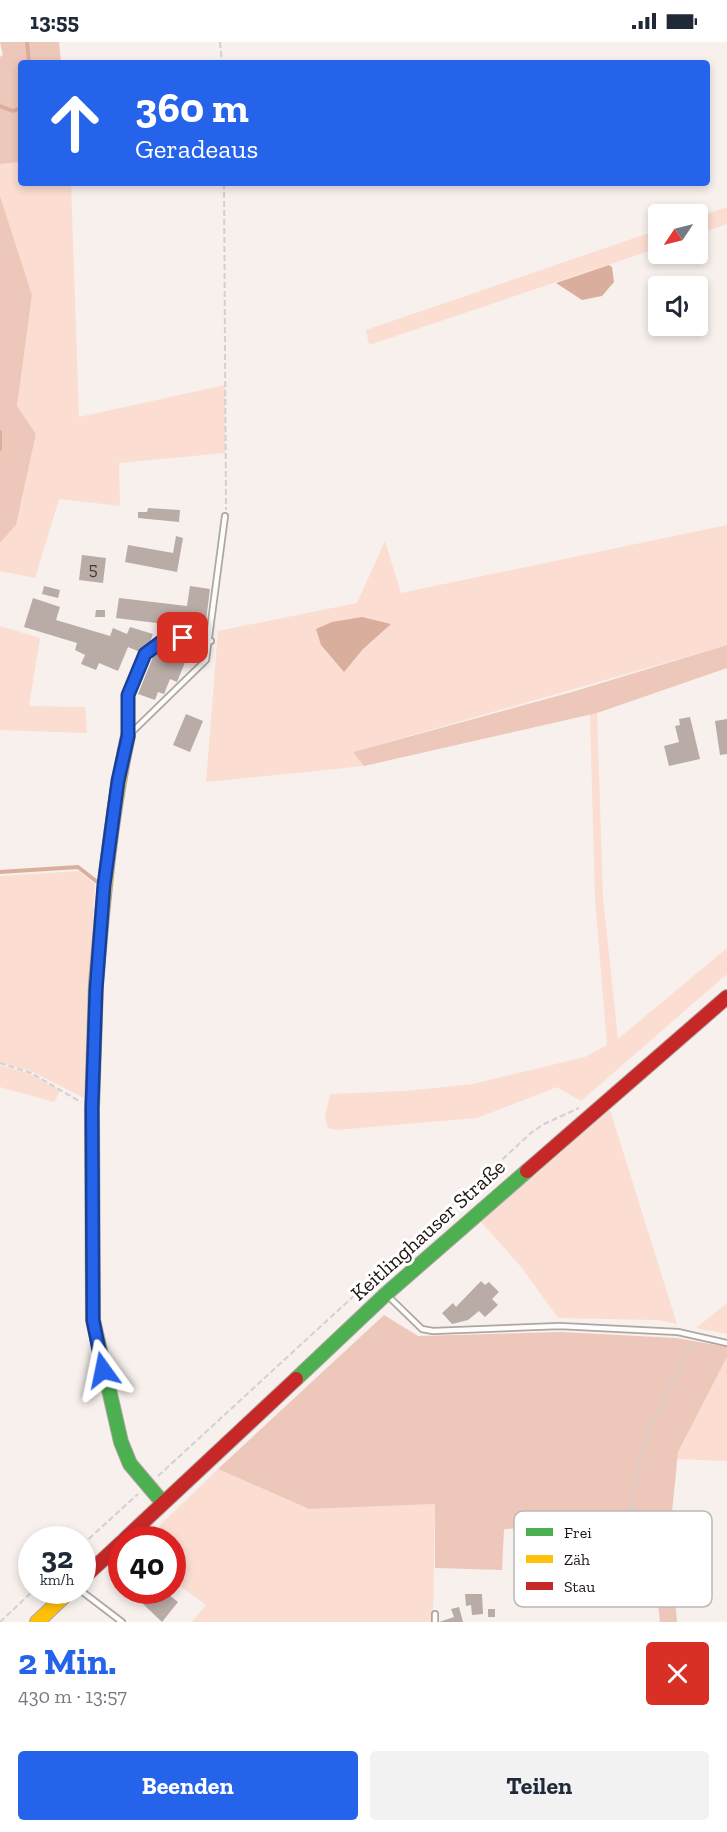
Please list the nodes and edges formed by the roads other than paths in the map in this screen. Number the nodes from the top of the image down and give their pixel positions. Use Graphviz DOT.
graph roads {
  1 [pos="225,516"];
  2 [pos="210,641"];
  3 [pos="128,736"];
  4 [pos="727,997"];
  5 [pos="386,1294"];
  6 [pos="727,1343"];
  7 [pos="163,1503"];
  8 [pos="139,1526"];
  9 [pos="108,1555"];
  10 [pos="96,1566"];
  11 [pos="96,1602"];
  12 [pos="56,1604"];
  13 [pos="435,1614"];
  14 [pos="37,1622"];
  15 [pos="122,1622"];
  16 [pos="435,1622"];
  1 -- 2 [label="lane"];
  2 -- 3 [label="lane"];
  2 -- 3 [label="lane"];
  3 -- 7 [label="main road"];
  4 -- 5 [label="main road, Keitlinghauser Straße"];
  5 -- 6 [label="lane"];
  5 -- 7 [label="main road, Keitlinghauser Straße"];
  7 -- 8 [label="main road, Keitlinghauser Straße"];
  9 -- 10 [label="main road"];
  11 -- 15 [label="lane"];
  12 -- 14 [label="main road"];
  13 -- 16 [label="lane"];
}
